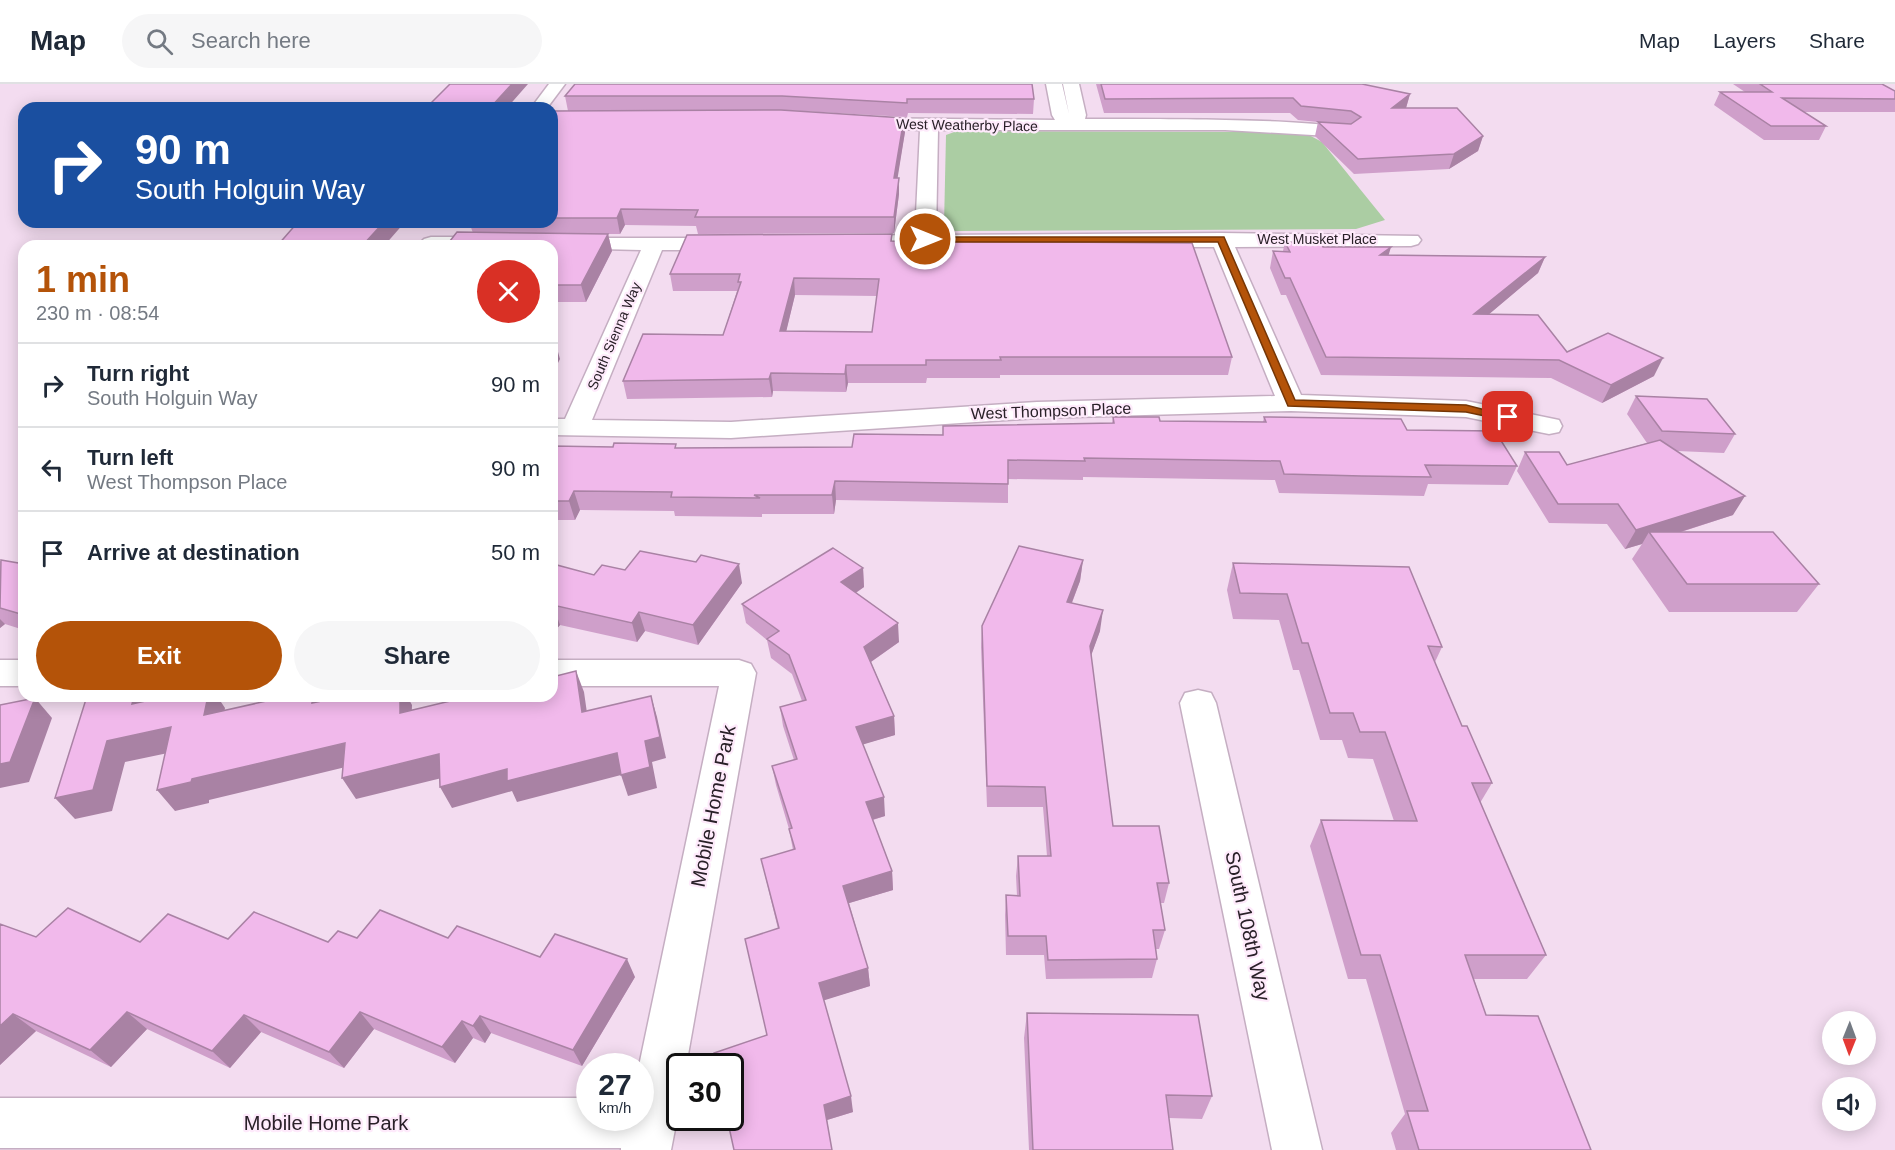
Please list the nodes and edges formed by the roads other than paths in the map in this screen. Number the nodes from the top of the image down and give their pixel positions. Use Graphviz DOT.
graph roads {
  1 [pos="557,84"];
  2 [pos="1054,84"];
  3 [pos="1071,84"];
  4 [pos="544,102"];
  5 [pos="839,121"];
  6 [pos="929,126"];
  7 [pos="1072,126"];
  8 [pos="1346,132"];
  9 [pos="443,228"];
  10 [pos="925,239"];
  11 [pos="1221,239"];
  12 [pos="433,240"];
  13 [pos="1411,240"];
  14 [pos="824,242"];
  15 [pos="558,244"];
  16 [pos="654,244"];
  17 [pos="744,244"];
  18 [pos="1291,403"];
  19 [pos="1549,426"];
  20 [pos="563,427"];
  21 [pos="0,673"];
  22 [pos="18,673"];
  23 [pos="558,673"];
  24 [pos="1198,703"];
  25 [pos="0,1123"];
  26 [pos="649,1137"];
  27 [pos="1297,1150"];
  1 -- 4 [label="street"];
  2 -- 7 [label="street"];
  3 -- 7 [label="street"];
  5 -- 6 [label="street, West Weatherby Place"];
  6 -- 7 [label="street, West Weatherby Place"];
  6 -- 10 [label="street"];
  7 -- 8 [label="street, West Weatherby Place"];
  9 -- 12 [label="street"];
  10 -- 11 [label="street, West Musket Place"];
  10 -- 14 [label="street, West Musket Place"];
  11 -- 13 [label="street, West Musket Place"];
  11 -- 18 [label="street"];
  15 -- 16 [label="street"];
  16 -- 17 [label="street"];
  16 -- 20 [label="street, South Sienna Way"];
  18 -- 19 [label="street, West Thompson Place"];
  18 -- 20 [label="street, West Thompson Place"];
  21 -- 22 [label="street"];
  23 -- 26 [label="street, Mobile Home Park"];
  24 -- 27 [label="street, South 108th Way"];
  25 -- 26 [label="street, Mobile Home Park"];
}
